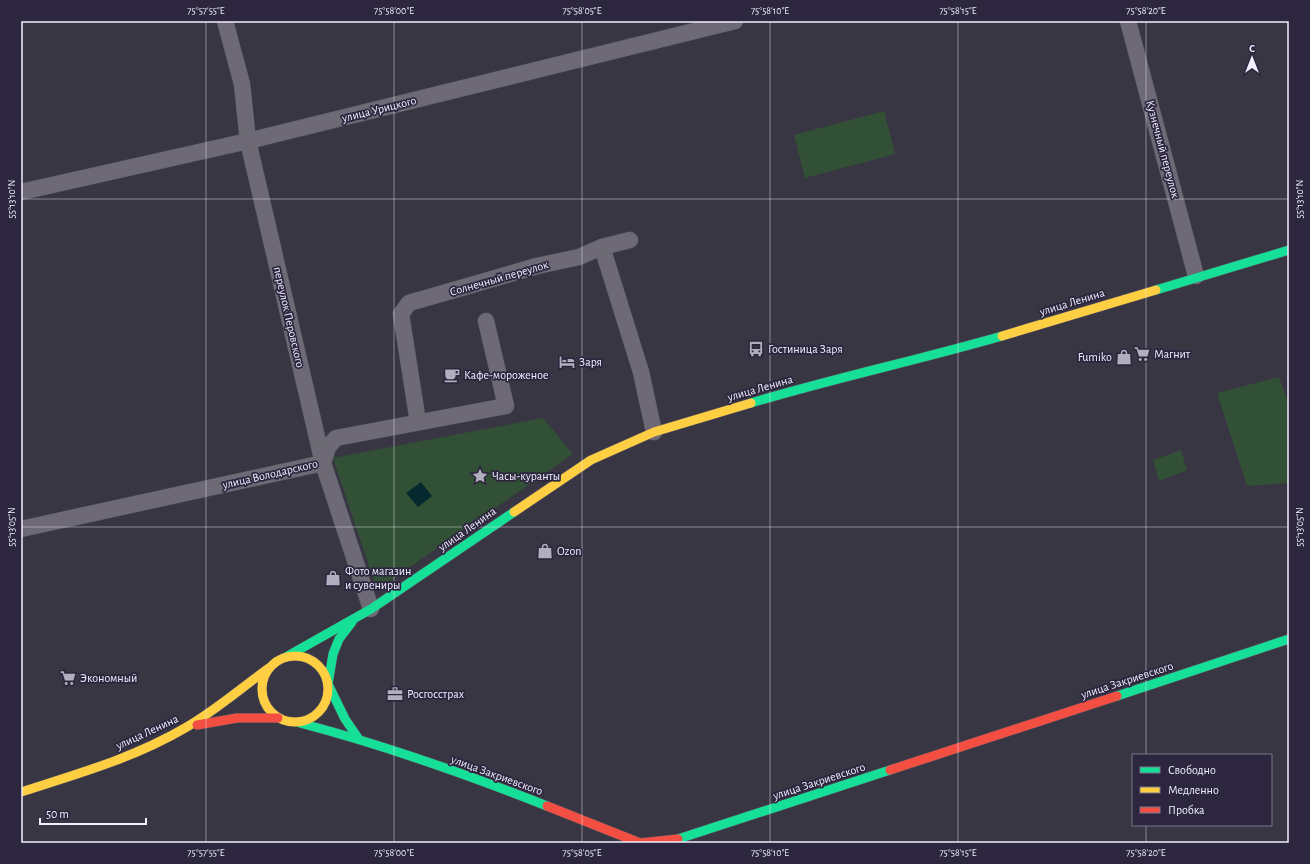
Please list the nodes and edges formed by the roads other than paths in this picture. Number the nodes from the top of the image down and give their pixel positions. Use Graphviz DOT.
graph roads {
  1 [pos="225,21"];
  2 [pos="735,21"];
  3 [pos="1128,21"];
  4 [pos="248,141"];
  5 [pos="21,192"];
  6 [pos="630,240"];
  7 [pos="602,247"];
  8 [pos="1289,250"];
  9 [pos="1196,276"];
  10 [pos="486,321"];
  11 [pos="418,422"];
  12 [pos="654,432"];
  13 [pos="323,463"];
  14 [pos="21,528"];
  15 [pos="371,610"];
  16 [pos="1289,639"];
  17 [pos="286,657"];
  18 [pos="269,668"];
  19 [pos="328,684"];
  20 [pos="278,718"];
  21 [pos="300,723"];
  22 [pos="186,728"];
  23 [pos="358,738"];
  24 [pos="21,792"];
  1 -- 4 [label="street, переулок Перовского"];
  2 -- 4 [label="street, улица Урицкого"];
  3 -- 9 [label="street, Кузнечный переулок"];
  4 -- 5 [label="street, улица Урицкого"];
  4 -- 13 [label="street, переулок Перовского"];
  6 -- 7 [label="street, Солнечный переулок"];
  7 -- 11 [label="street, Солнечный переулок"];
  7 -- 12 [label="street"];
  8 -- 9 [label="main road, улица Ленина"];
  9 -- 12 [label="main road, улица Ленина"];
  10 -- 11 [label="street, улица Володарского"];
  11 -- 13 [label="street, улица Володарского"];
  12 -- 15 [label="main road, улица Ленина"];
  13 -- 14 [label="street, улица Володарского"];
  13 -- 15 [label="street, переулок Перовского"];
  15 -- 17 [label="main road, улица Ленина"];
  15 -- 19 [label="main road"];
  16 -- 23 [label="main road, улица Закриевского"];
  17 -- 18 [label="main road, улица Ленина"];
  17 -- 19 [label="main road"];
  18 -- 20 [label="main road"];
  18 -- 22 [label="main road, улица Ленина"];
  19 -- 21 [label="main road"];
  19 -- 23 [label="main road"];
  20 -- 21 [label="main road"];
  20 -- 22 [label="main road"];
  21 -- 23 [label="main road, улица Закриевского"];
  22 -- 24 [label="main road, улица Ленина"];
}
